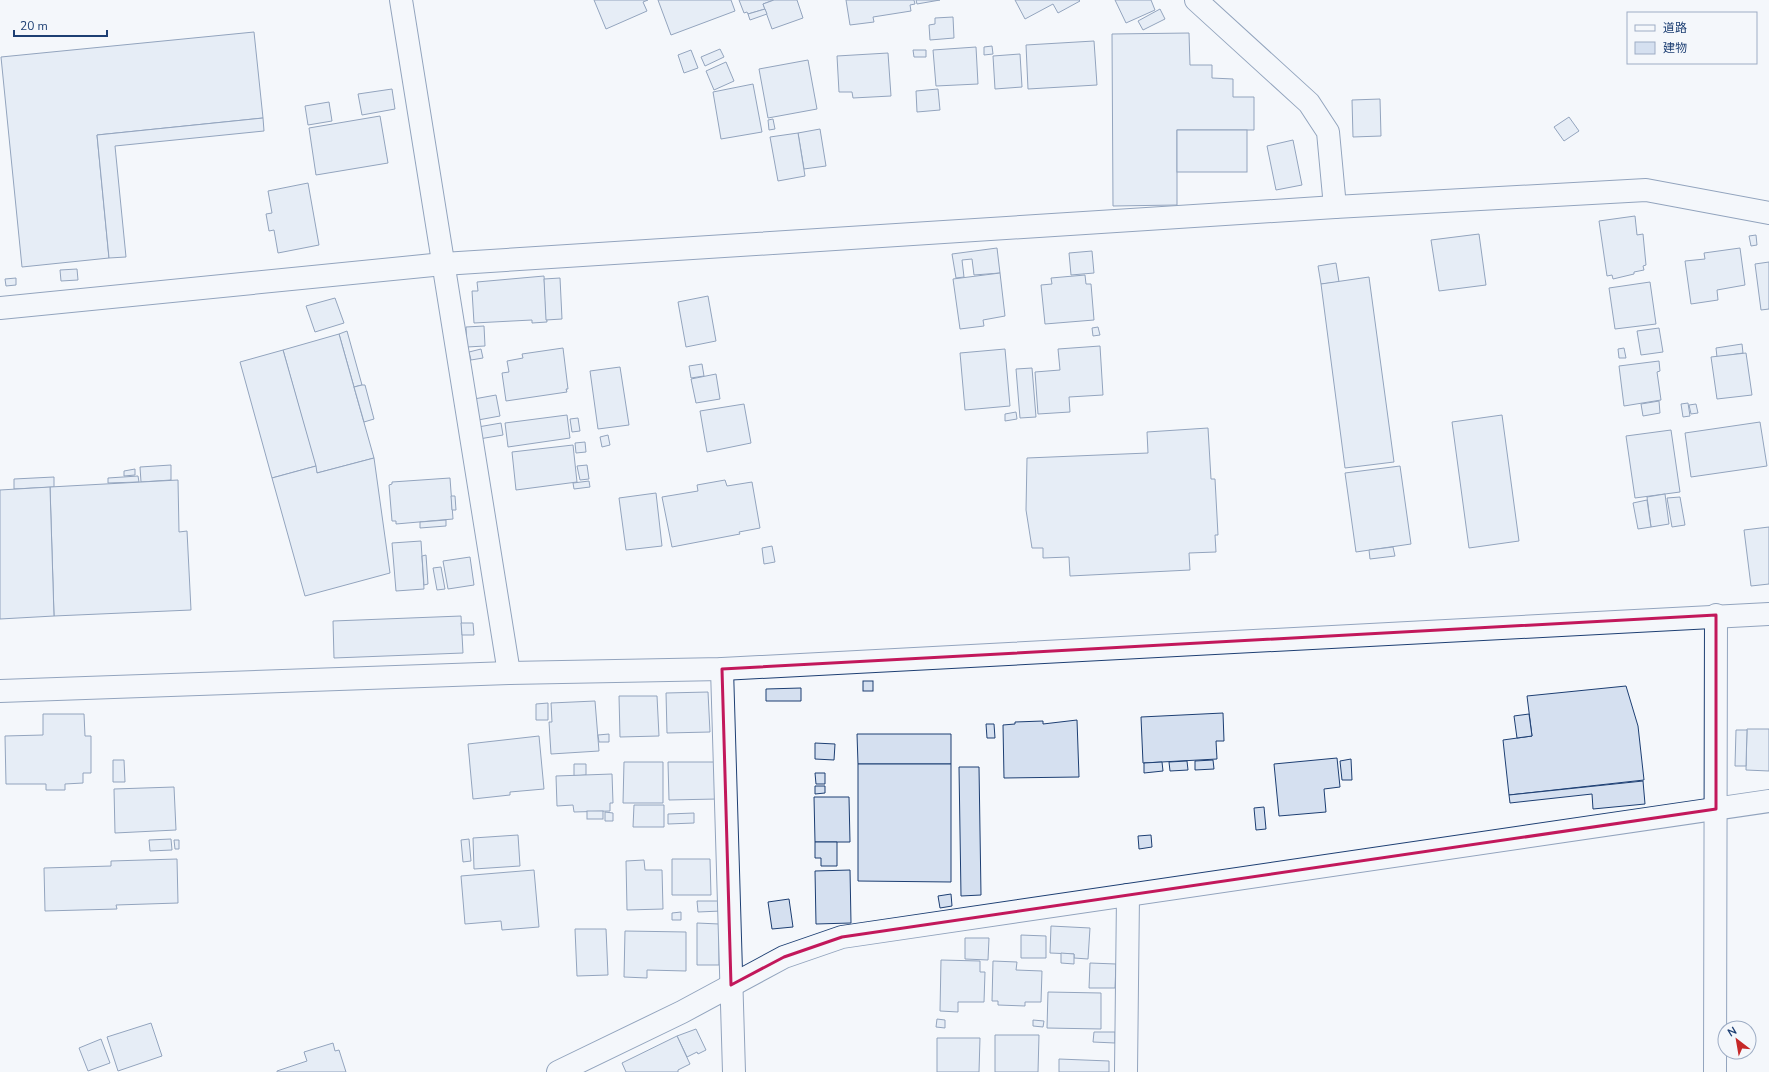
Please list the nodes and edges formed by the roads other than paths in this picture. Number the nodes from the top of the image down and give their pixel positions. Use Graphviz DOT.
graph roads {
  1 [pos="401,0"];
  2 [pos="1196,0"];
  3 [pos="1335,207"];
  4 [pos="1769,213"];
  5 [pos="443,264"];
  6 [pos="0,308"];
  7 [pos="1769,614"];
  8 [pos="1716,615"];
  9 [pos="722,668"];
  10 [pos="509,673"];
  11 [pos="0,691"];
  12 [pos="1769,801"];
  13 [pos="1716,809"];
  14 [pos="1128,895"];
  15 [pos="732,985"];
  16 [pos="558,1072"];
  17 [pos="734,1072"];
  18 [pos="1126,1072"];
  19 [pos="1715,1072"];
  1 -- 5 [label="street"];
  2 -- 3 [label="street"];
  3 -- 4 [label="street"];
  3 -- 5 [label="street"];
  5 -- 6 [label="street"];
  5 -- 10 [label="street"];
  7 -- 8 [label="street"];
  8 -- 9 [label="street"];
  8 -- 13 [label="street"];
  9 -- 10 [label="street"];
  9 -- 15 [label="street"];
  10 -- 11 [label="street"];
  12 -- 13 [label="street"];
  13 -- 14 [label="street"];
  13 -- 19 [label="street"];
  14 -- 15 [label="street"];
  14 -- 18 [label="street"];
  15 -- 16 [label="street"];
  15 -- 17 [label="street"];
}
